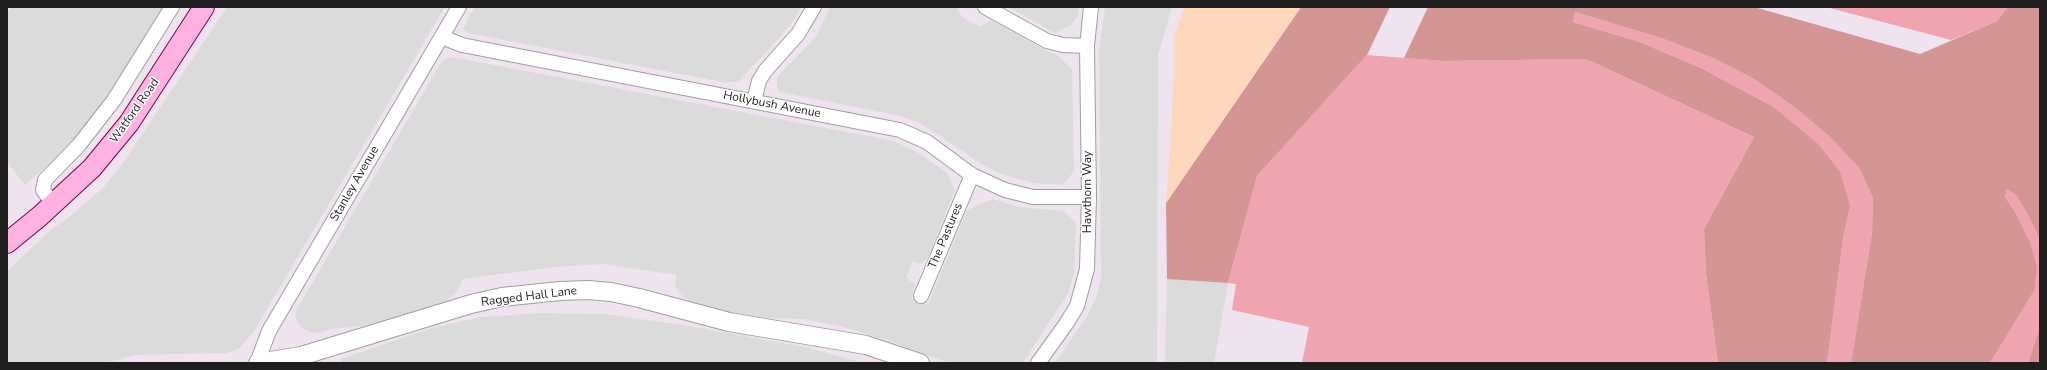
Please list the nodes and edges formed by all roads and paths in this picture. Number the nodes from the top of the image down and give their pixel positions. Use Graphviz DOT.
graph roads {
  1 [pos="172,7"];
  2 [pos="204,7"];
  3 [pos="459,7"];
  4 [pos="814,7"];
  5 [pos="985,7"];
  6 [pos="1091,7"];
  7 [pos="442,37"];
  8 [pos="1087,46"];
  9 [pos="754,101"];
  10 [pos="972,175"];
  11 [pos="1089,197"];
  12 [pos="53,204"];
  13 [pos="7,243"];
  14 [pos="921,296"];
  15 [pos="258,363"];
  16 [pos="920,363"];
  17 [pos="1038,363"];
  1 -- 12 [label="street, Watford Road"];
  2 -- 12 [label="main road, Watford Road"];
  3 -- 7 [label="street, Stanley Avenue"];
  4 -- 9 [label="street"];
  5 -- 8 [label="street"];
  6 -- 8 [label="street, Hawthorn Way"];
  7 -- 9 [label="street, Hollybush Avenue"];
  7 -- 15 [label="street, Stanley Avenue"];
  8 -- 11 [label="street, Hawthorn Way"];
  9 -- 10 [label="street, Hollybush Avenue"];
  10 -- 11 [label="street, Hollybush Avenue"];
  10 -- 14 [label="street, The Pastures"];
  11 -- 17 [label="street, Hawthorn Way"];
  12 -- 13 [label="main road, Watford Road"];
  15 -- 16 [label="street, Ragged Hall Lane"];
}
